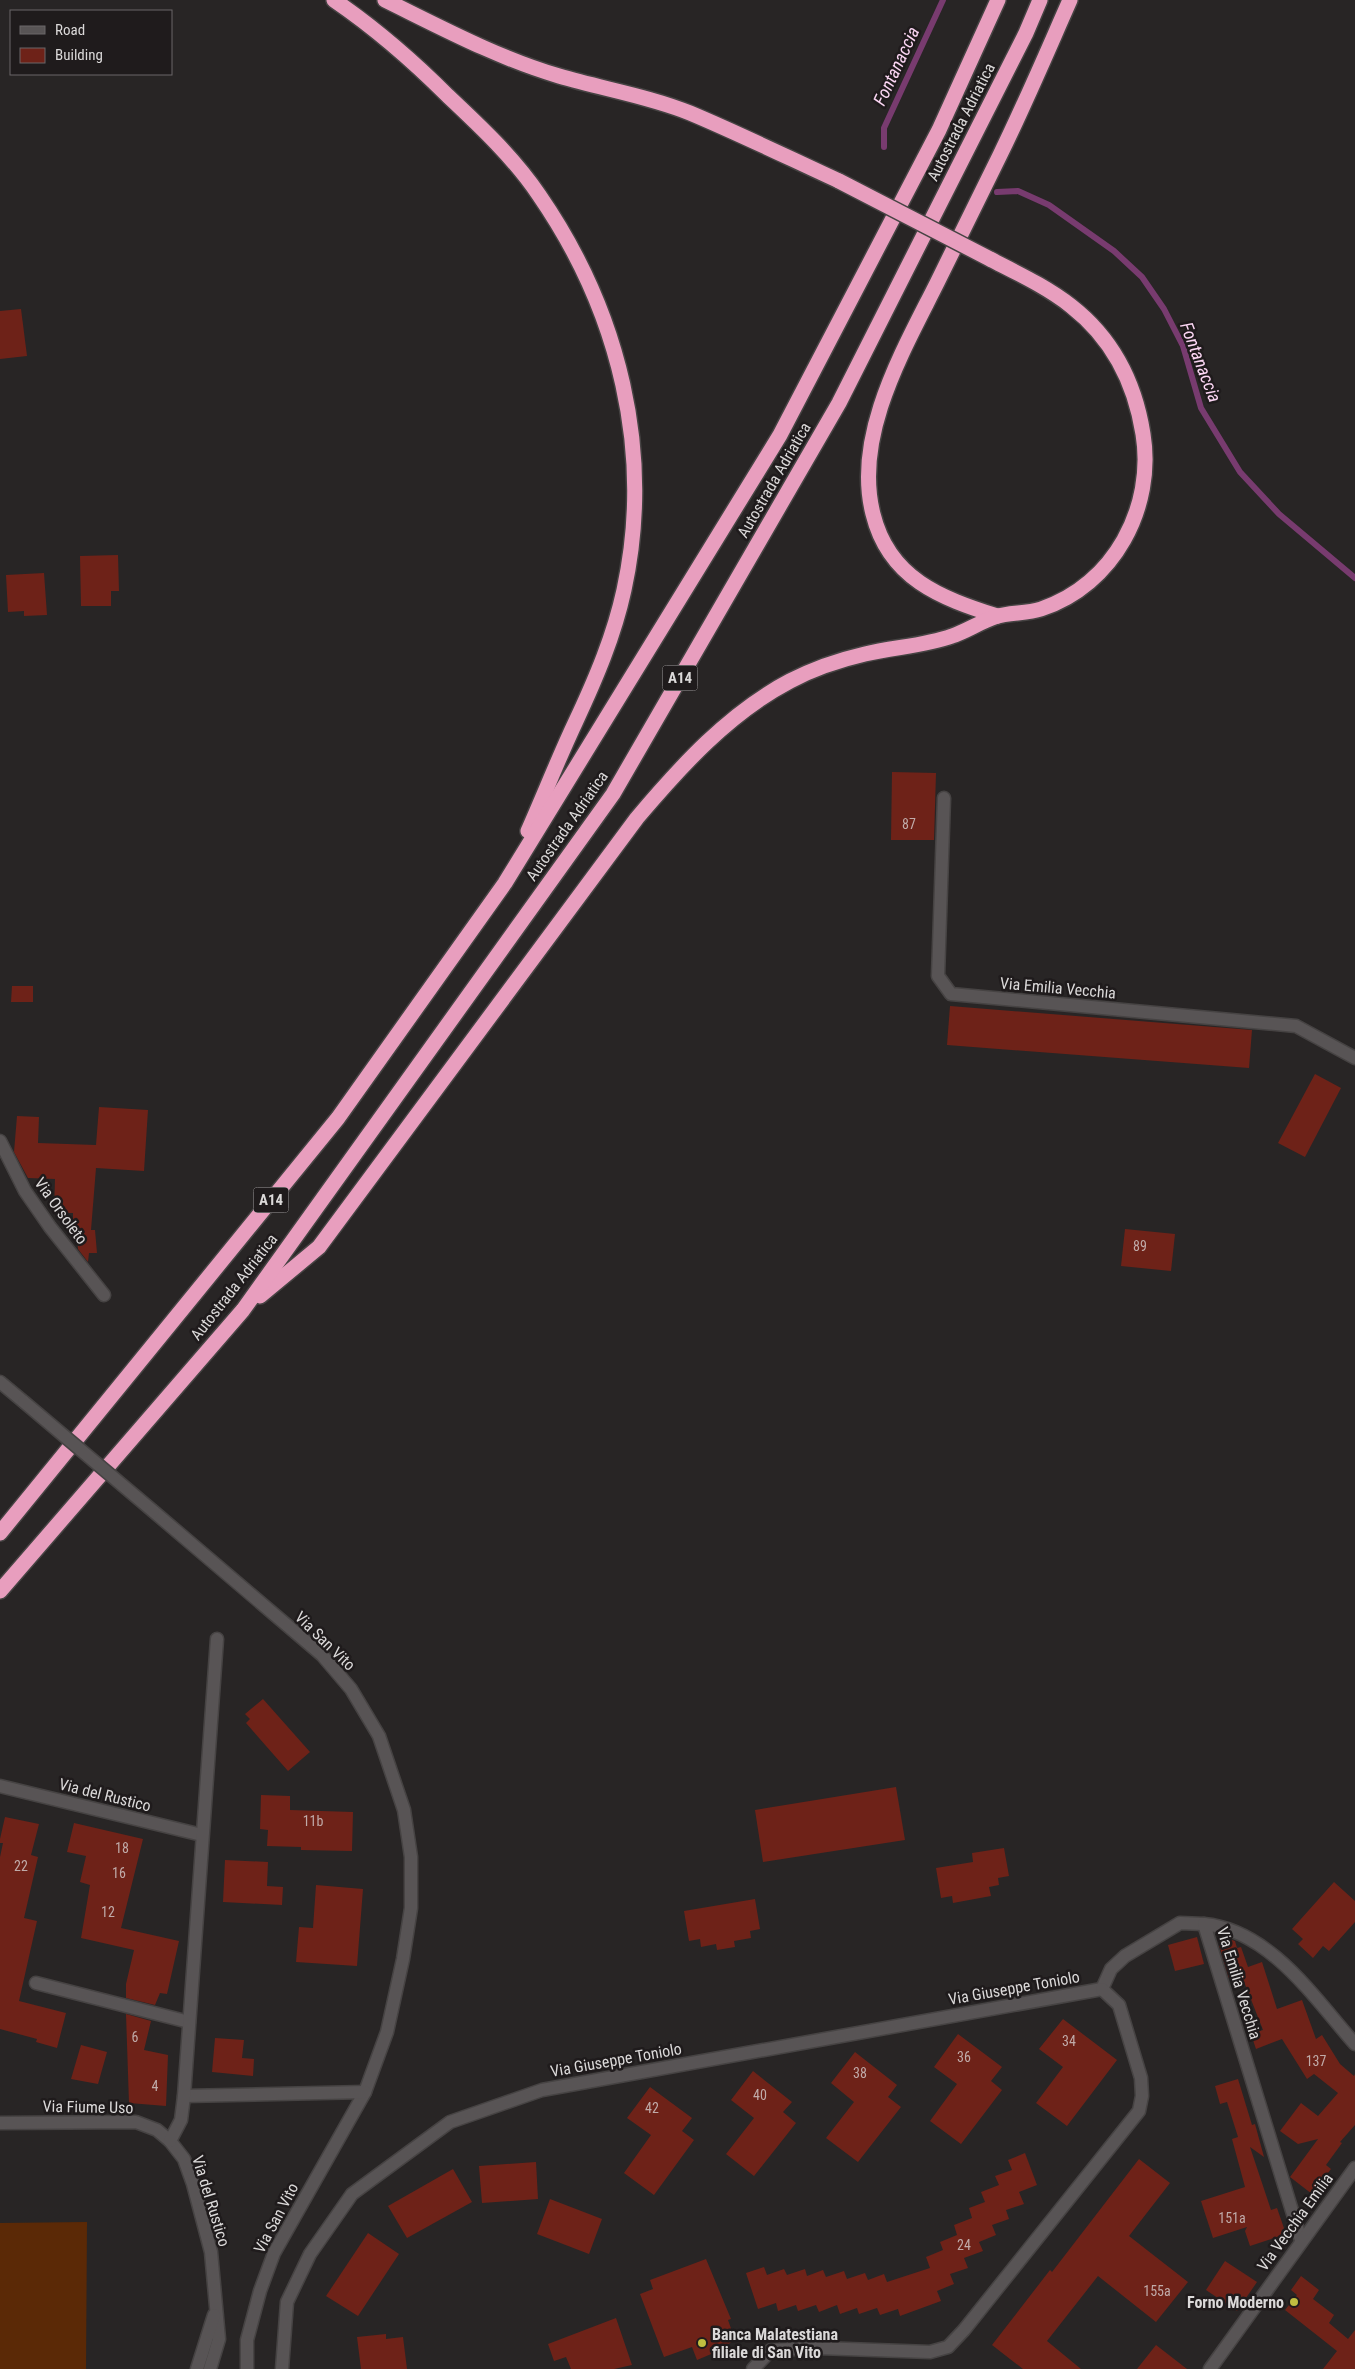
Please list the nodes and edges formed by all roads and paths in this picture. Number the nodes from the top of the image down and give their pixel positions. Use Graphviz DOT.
graph roads {
  1 [pos="334,0"];
  2 [pos="385,0"];
  3 [pos="998,0"];
  4 [pos="1040,0"];
  5 [pos="1070,0"];
  6 [pos="997,616"];
  7 [pos="944,798"];
  8 [pos="505,883"];
  9 [pos="1355,1058"];
  10 [pos="0,1141"];
  11 [pos="104,1294"];
  12 [pos="243,1310"];
  13 [pos="0,1382"];
  14 [pos="0,1533"];
  15 [pos="0,1591"];
  16 [pos="217,1639"];
  17 [pos="0,1786"];
  18 [pos="202,1835"];
  19 [pos="1204,1924"];
  20 [pos="36,1983"];
  21 [pos="1102,1989"];
  22 [pos="189,2022"];
  23 [pos="1355,2044"];
  24 [pos="364,2092"];
  25 [pos="184,2096"];
  26 [pos="0,2123"];
  27 [pos="170,2141"];
  28 [pos="1355,2168"];
  29 [pos="1301,2240"];
  30 [pos="216,2306"];
  31 [pos="197,2369"];
  32 [pos="210,2369"];
  33 [pos="247,2369"];
  34 [pos="282,2369"];
  35 [pos="754,2369"];
  36 [pos="1210,2369"];
  1 -- 8 [label="highway"];
  2 -- 6 [label="highway, bridge"];
  3 -- 8 [label="highway, Autostrada Adriatica / A14"];
  4 -- 12 [label="highway, Autostrada Adriatica / A14"];
  5 -- 6 [label="highway"];
  6 -- 12 [label="highway"];
  7 -- 9 [label="street, Via Emilia Vecchia"];
  8 -- 14 [label="highway, Autostrada Adriatica / A14"];
  10 -- 11 [label="street, Via Orsoleto"];
  12 -- 15 [label="highway, Autostrada Adriatica / A14"];
  13 -- 24 [label="street, Via San Vito, bridge"];
  16 -- 18 [label="street"];
  17 -- 18 [label="street, Via del Rustico"];
  18 -- 22 [label="street"];
  19 -- 21 [label="street, Via Giuseppe Toniolo"];
  19 -- 23 [label="street, Via Emilia Vecchia"];
  19 -- 29 [label="street, Via Emilia Vecchia"];
  20 -- 22 [label="street"];
  21 -- 34 [label="street, Via Giuseppe Toniolo"];
  21 -- 35 [label="street, Via Giuseppe Toniolo"];
  22 -- 25 [label="street"];
  24 -- 25 [label="street"];
  24 -- 33 [label="street, Via San Vito"];
  25 -- 27 [label="street"];
  26 -- 27 [label="street, Via Fiume Uso"];
  27 -- 30 [label="street, Via del Rustico"];
  28 -- 29 [label="street, Via Vecchia Emilia"];
  29 -- 36 [label="street, Via Vecchia Emilia"];
  30 -- 31 [label="street, Via del Rustico"];
  30 -- 32 [label="street, Via del Rustico"];
}
